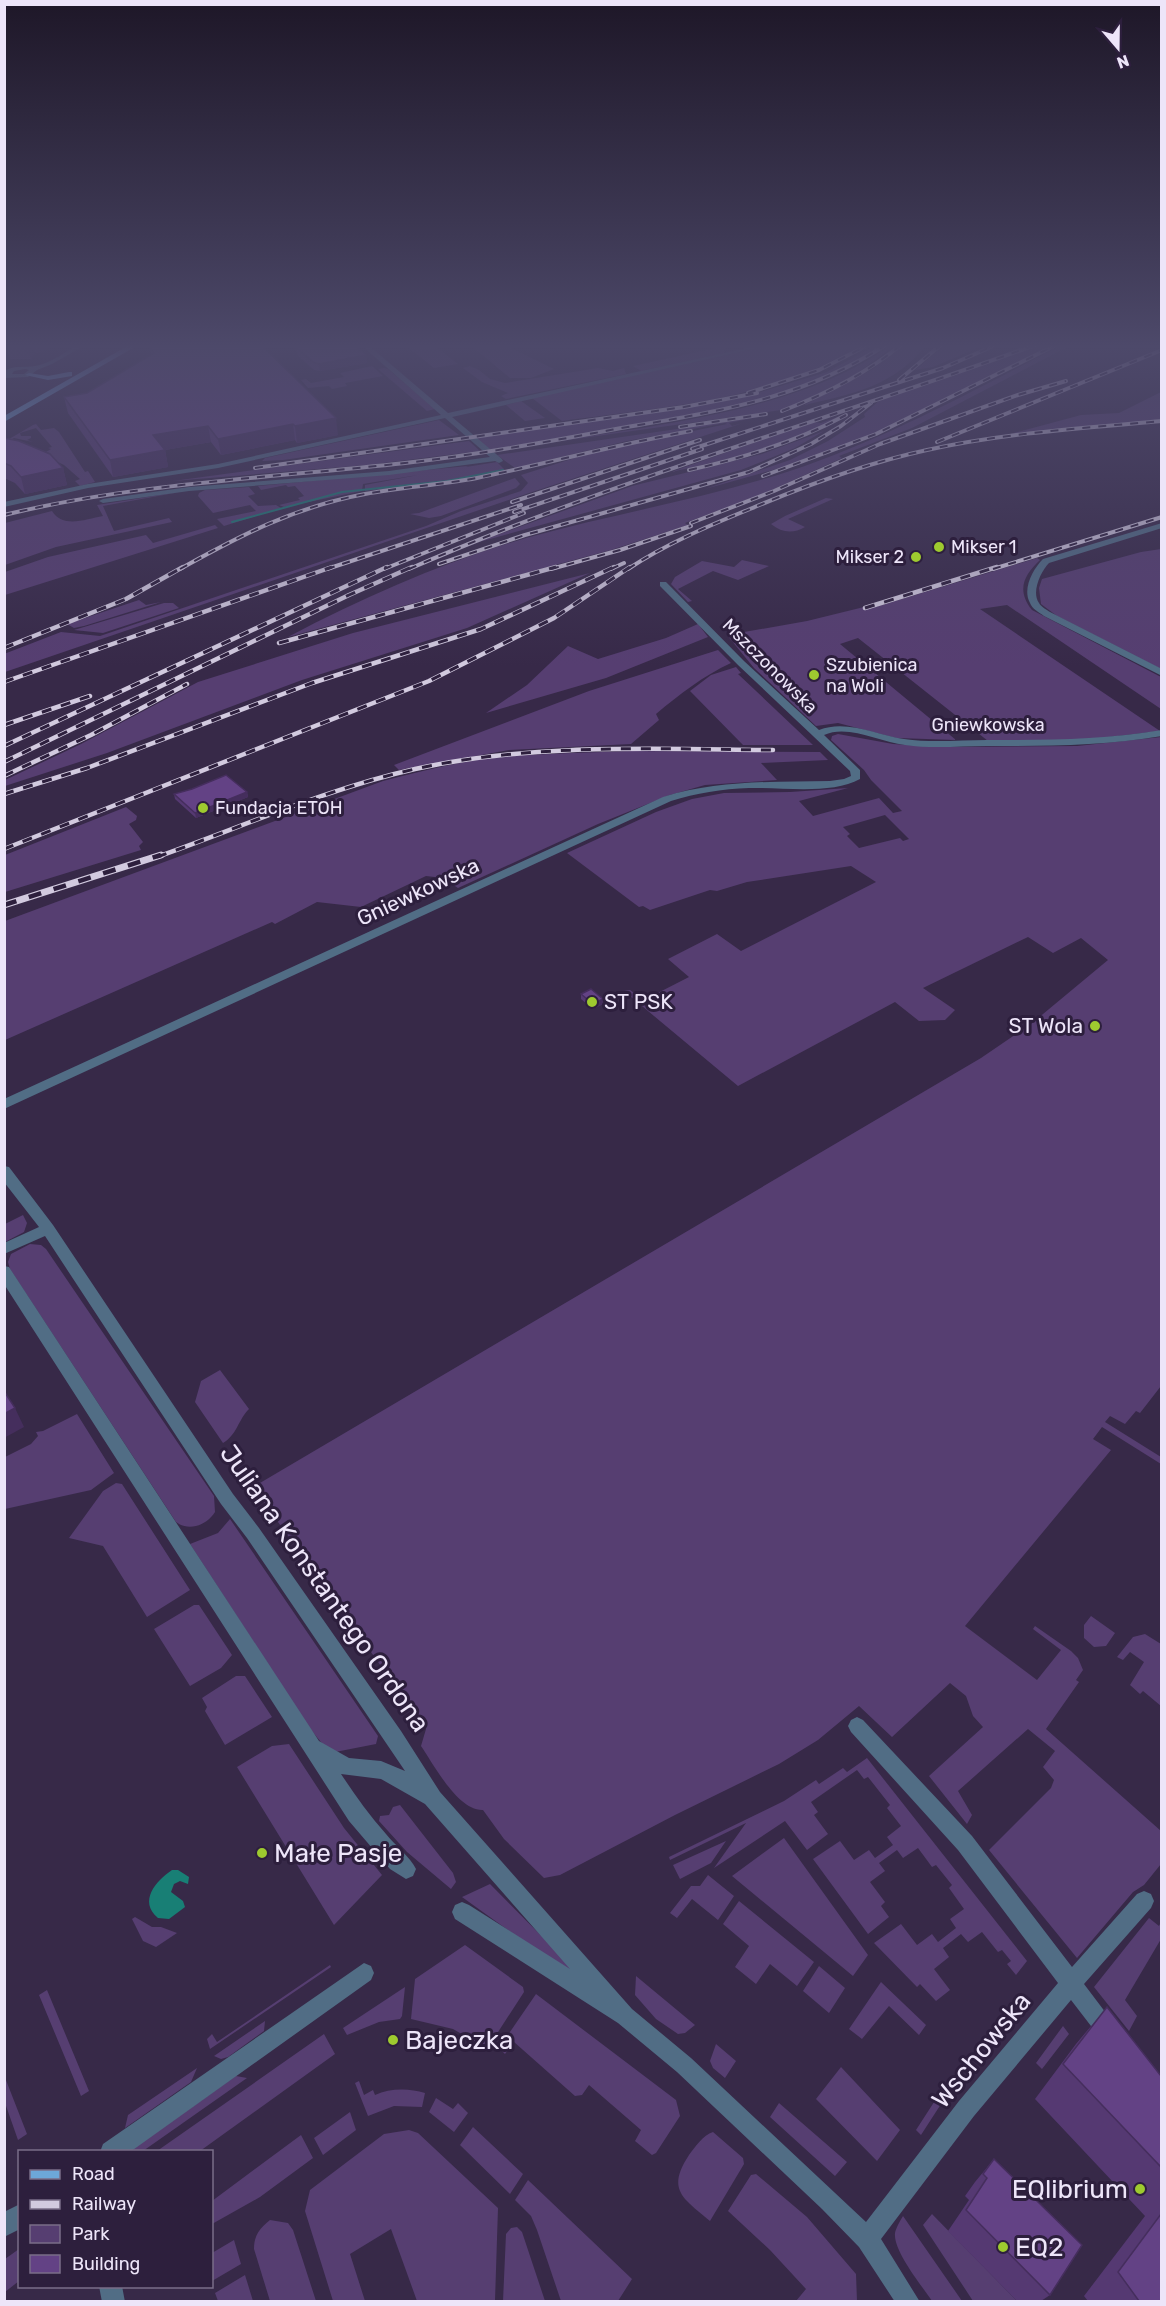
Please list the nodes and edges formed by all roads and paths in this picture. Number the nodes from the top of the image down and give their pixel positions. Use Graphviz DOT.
graph roads {
  1 [pos="284,452"];
  2 [pos="487,452"];
  3 [pos="103,501"];
  4 [pos="4,505"];
  5 [pos="1161,525"];
  6 [pos="663,584"];
  7 [pos="1161,673"];
  8 [pos="1161,734"];
  9 [pos="817,735"];
  10 [pos="855,770"];
  11 [pos="4,1105"];
  12 [pos="4,1172"];
  13 [pos="48,1229"];
  14 [pos="4,1249"];
  15 [pos="4,1271"];
  16 [pos="857,1726"];
  17 [pos="312,1747"];
  18 [pos="433,1799"];
  19 [pos="406,1869"];
  20 [pos="1144,1901"];
  21 [pos="462,1912"];
  22 [pos="364,1973"];
  23 [pos="1071,1983"];
  24 [pos="625,2016"];
  25 [pos="1119,2045"];
  26 [pos="112,2150"];
  27 [pos="18,2216"];
  28 [pos="4,2226"];
  29 [pos="867,2239"];
  30 [pos="909,2301"];
  1 -- 4 [label="street"];
  2 -- 3 [label="street"];
  5 -- 7 [label="street"];
  6 -- 9 [label="street, Mszczonowska"];
  8 -- 9 [label="street, Gniewkowska"];
  9 -- 10 [label="street, Mszczonowska"];
  10 -- 11 [label="street, Gniewkowska"];
  12 -- 13 [label="street, Juliana Konstantego Ordona"];
  13 -- 14 [label="street"];
  13 -- 18 [label="street, Juliana Konstantego Ordona"];
  15 -- 17 [label="street"];
  16 -- 23 [label="street"];
  17 -- 18 [label="street"];
  17 -- 19 [label="street"];
  18 -- 24 [label="street, Juliana Konstantego Ordona"];
  20 -- 23 [label="street, Wschowska"];
  21 -- 24 [label="street, Juliana Konstantego Ordona"];
  22 -- 26 [label="street"];
  23 -- 25 [label="street"];
  23 -- 29 [label="street, Wschowska"];
  24 -- 29 [label="street, Juliana Konstantego Ordona"];
  27 -- 28 [label="street"];
  29 -- 30 [label="street, Juliana Konstantego Ordona"];
}
